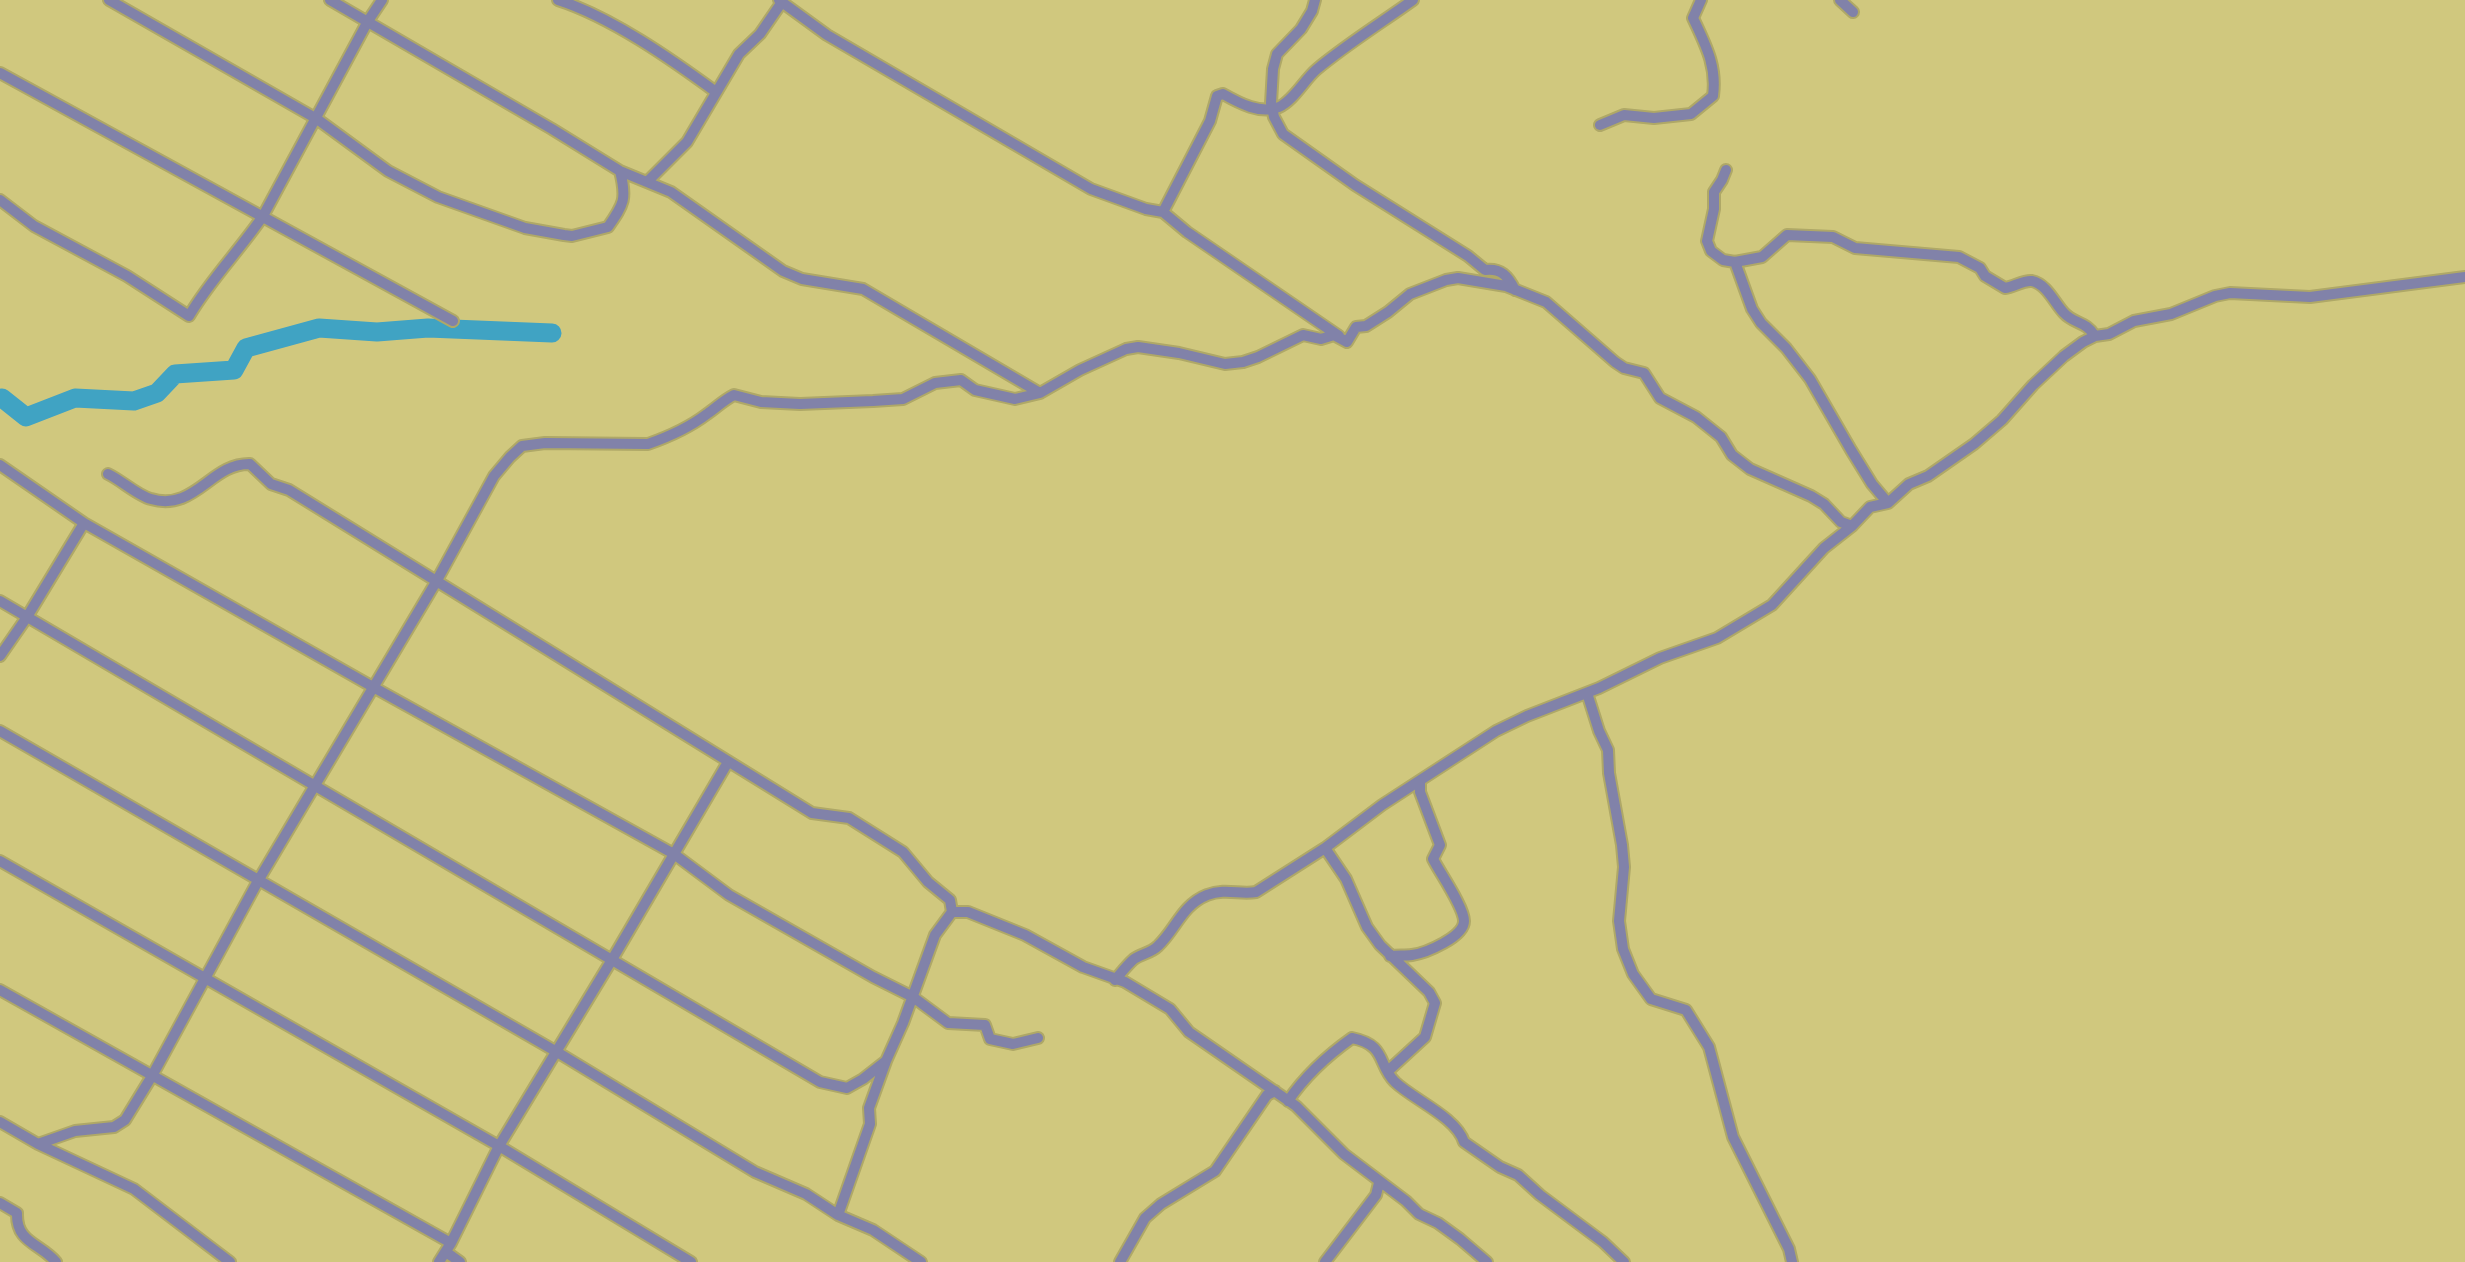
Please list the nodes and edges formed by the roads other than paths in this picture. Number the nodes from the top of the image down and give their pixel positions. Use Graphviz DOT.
graph roads {
  1 [pos="109,0"];
  2 [pos="330,0"];
  3 [pos="382,0"];
  4 [pos="558,0"];
  5 [pos="1315,0"];
  6 [pos="1413,0"];
  7 [pos="1701,0"];
  8 [pos="1840,0"];
  9 [pos="781,1"];
  10 [pos="1853,12"];
  11 [pos="368,21"];
  12 [pos="0,74"];
  13 [pos="716,92"];
  14 [pos="1272,109"];
  15 [pos="317,119"];
  16 [pos="1600,125"];
  17 [pos="1726,170"];
  18 [pos="620,171"];
  19 [pos="648,182"];
  20 [pos="0,200"];
  21 [pos="1163,212"];
  22 [pos="263,216"];
  23 [pos="1735,262"];
  24 [pos="2465,277"];
  25 [pos="1515,290"];
  26 [pos="453,321"];
  27 [pos="2095,336"];
  28 [pos="1348,342"];
  29 [pos="1040,393"];
  30 [pos="0,465"];
  31 [pos="108,474"];
  32 [pos="1888,503"];
  33 [pos="84,523"];
  34 [pos="1853,526"];
  35 [pos="436,582"];
  36 [pos="0,601"];
  37 [pos="27,617"];
  38 [pos="0,656"];
  39 [pos="373,687"];
  40 [pos="1587,693"];
  41 [pos="0,731"];
  42 [pos="728,762"];
  43 [pos="1420,782"];
  44 [pos="316,786"];
  45 [pos="1325,848"];
  46 [pos="674,854"];
  47 [pos="0,861"];
  48 [pos="258,881"];
  49 [pos="952,912"];
  50 [pos="1391,956"];
  51 [pos="613,958"];
  52 [pos="206,980"];
  53 [pos="1115,980"];
  54 [pos="0,990"];
  55 [pos="913,997"];
  56 [pos="1038,1038"];
  57 [pos="557,1052"];
  58 [pos="886,1061"];
  59 [pos="1388,1070"];
  60 [pos="152,1076"];
  61 [pos="1275,1091"];
  62 [pos="1288,1101"];
  63 [pos="0,1122"];
  64 [pos="38,1144"];
  65 [pos="499,1146"];
  66 [pos="1379,1183"];
  67 [pos="0,1203"];
  68 [pos="838,1215"];
  69 [pos="448,1247"];
  70 [pos="56,1262"];
  71 [pos="230,1262"];
  72 [pos="439,1262"];
  73 [pos="460,1262"];
  74 [pos="691,1262"];
  75 [pos="920,1262"];
  76 [pos="1120,1262"];
  77 [pos="1325,1262"];
  78 [pos="1487,1262"];
  79 [pos="1624,1262"];
  80 [pos="1792,1262"];
  1 -- 15 [label="street"];
  2 -- 11 [label="street"];
  3 -- 11 [label="street"];
  4 -- 13 [label="street"];
  5 -- 14 [label="street"];
  6 -- 14 [label="street"];
  7 -- 16 [label="street"];
  8 -- 10 [label="street"];
  9 -- 13 [label="street"];
  9 -- 21 [label="street"];
  11 -- 15 [label="street"];
  11 -- 18 [label="street"];
  12 -- 22 [label="street"];
  13 -- 19 [label="street"];
  14 -- 21 [label="street"];
  14 -- 25 [label="street"];
  15 -- 18 [label="street"];
  15 -- 22 [label="street"];
  17 -- 23 [label="street"];
  18 -- 19 [label="street"];
  19 -- 29 [label="street"];
  20 -- 22 [label="street"];
  21 -- 28 [label="street"];
  22 -- 26 [label="street"];
  23 -- 27 [label="street"];
  23 -- 32 [label="street"];
  24 -- 27 [label="street"];
  25 -- 28 [label="street"];
  25 -- 34 [label="street"];
  27 -- 32 [label="street"];
  28 -- 29 [label="street"];
  29 -- 35 [label="street"];
  30 -- 33 [label="street"];
  31 -- 35 [label="street"];
  32 -- 34 [label="street"];
  33 -- 37 [label="street"];
  33 -- 39 [label="street"];
  34 -- 40 [label="street"];
  35 -- 39 [label="street"];
  35 -- 42 [label="street"];
  36 -- 37 [label="street"];
  37 -- 38 [label="street"];
  37 -- 44 [label="street"];
  39 -- 44 [label="street"];
  39 -- 46 [label="street"];
  40 -- 43 [label="street"];
  40 -- 80 [label="street"];
  41 -- 48 [label="street"];
  42 -- 46 [label="street"];
  42 -- 49 [label="street"];
  43 -- 45 [label="street"];
  43 -- 50 [label="street"];
  44 -- 48 [label="street"];
  44 -- 51 [label="street"];
  45 -- 50 [label="street"];
  45 -- 53 [label="street"];
  46 -- 51 [label="street"];
  46 -- 55 [label="street"];
  47 -- 52 [label="street"];
  48 -- 52 [label="street"];
  48 -- 57 [label="street"];
  49 -- 53 [label="street"];
  49 -- 55 [label="street"];
  50 -- 59 [label="street"];
  51 -- 57 [label="street"];
  51 -- 58 [label="street"];
  52 -- 60 [label="street"];
  52 -- 65 [label="street"];
  53 -- 61 [label="street"];
  54 -- 60 [label="street"];
  55 -- 56 [label="street"];
  55 -- 58 [label="street"];
  57 -- 65 [label="street"];
  57 -- 68 [label="street"];
  58 -- 68 [label="street"];
  59 -- 62 [label="street"];
  59 -- 79 [label="street"];
  60 -- 64 [label="street"];
  60 -- 69 [label="street"];
  61 -- 62 [label="street"];
  61 -- 76 [label="street"];
  62 -- 66 [label="street"];
  63 -- 64 [label="street"];
  64 -- 71 [label="street"];
  65 -- 69 [label="street"];
  65 -- 74 [label="street"];
  66 -- 77 [label="street"];
  66 -- 78 [label="street"];
  67 -- 70 [label="street"];
  68 -- 75 [label="street"];
  69 -- 72 [label="street"];
  69 -- 73 [label="street"];
}
